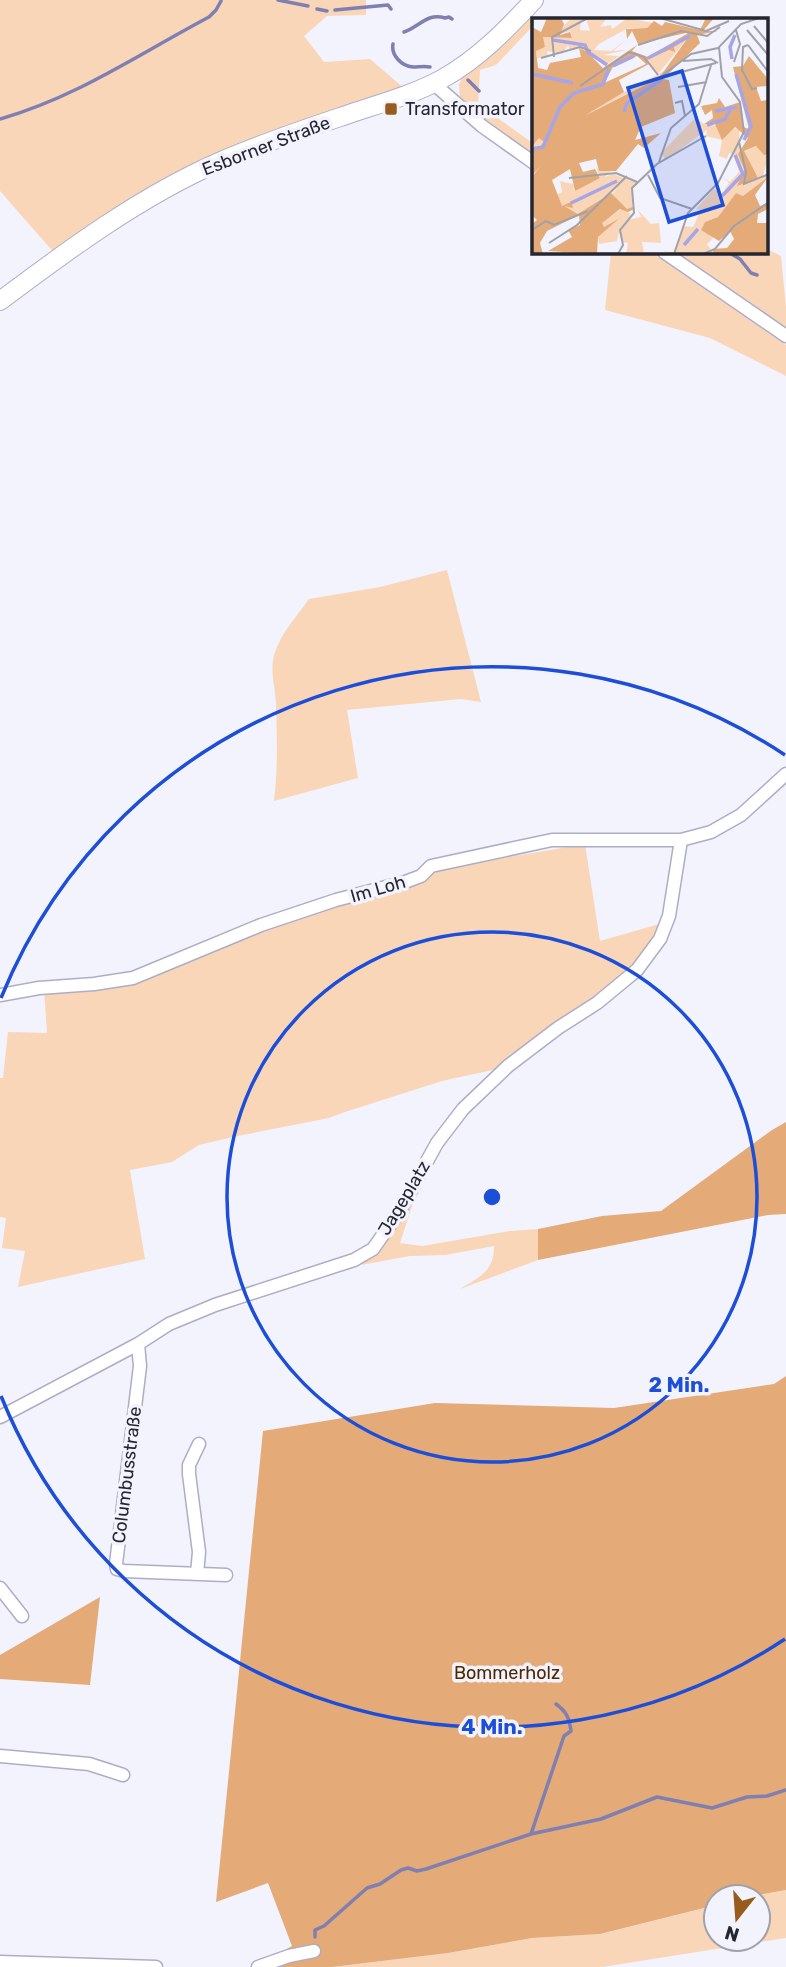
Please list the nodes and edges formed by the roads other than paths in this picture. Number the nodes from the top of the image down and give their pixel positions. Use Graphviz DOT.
graph roads {
  1 [pos="534,0"];
  2 [pos="433,83"];
  3 [pos="532,162"];
  4 [pos="667,254"];
  5 [pos="0,301"];
  6 [pos="786,336"];
  7 [pos="786,774"];
  8 [pos="681,840"];
  9 [pos="0,995"];
  10 [pos="138,1344"];
  11 [pos="0,1417"];
  12 [pos="199,1444"];
  13 [pos="197,1574"];
  14 [pos="226,1575"];
  15 [pos="0,1588"];
  16 [pos="22,1616"];
  17 [pos="0,1756"];
  18 [pos="123,1775"];
  19 [pos="314,1951"];
  20 [pos="0,1962"];
  21 [pos="156,1967"];
  22 [pos="258,1967"];
  1 -- 2 [label="main road, Esborner Straße"];
  2 -- 3 [label="street"];
  2 -- 5 [label="main road, Esborner Straße"];
  4 -- 6 [label="street"];
  7 -- 8 [label="street, Im Loh"];
  8 -- 9 [label="street, Im Loh"];
  8 -- 10 [label="street, Jageplatz"];
  10 -- 11 [label="street, Jageplatz"];
  10 -- 13 [label="street, Columbusstraße"];
  12 -- 13 [label="street"];
  13 -- 14 [label="street, Columbusstraße"];
  15 -- 16 [label="street"];
  17 -- 18 [label="street"];
  19 -- 22 [label="street"];
  20 -- 21 [label="street"];
}
